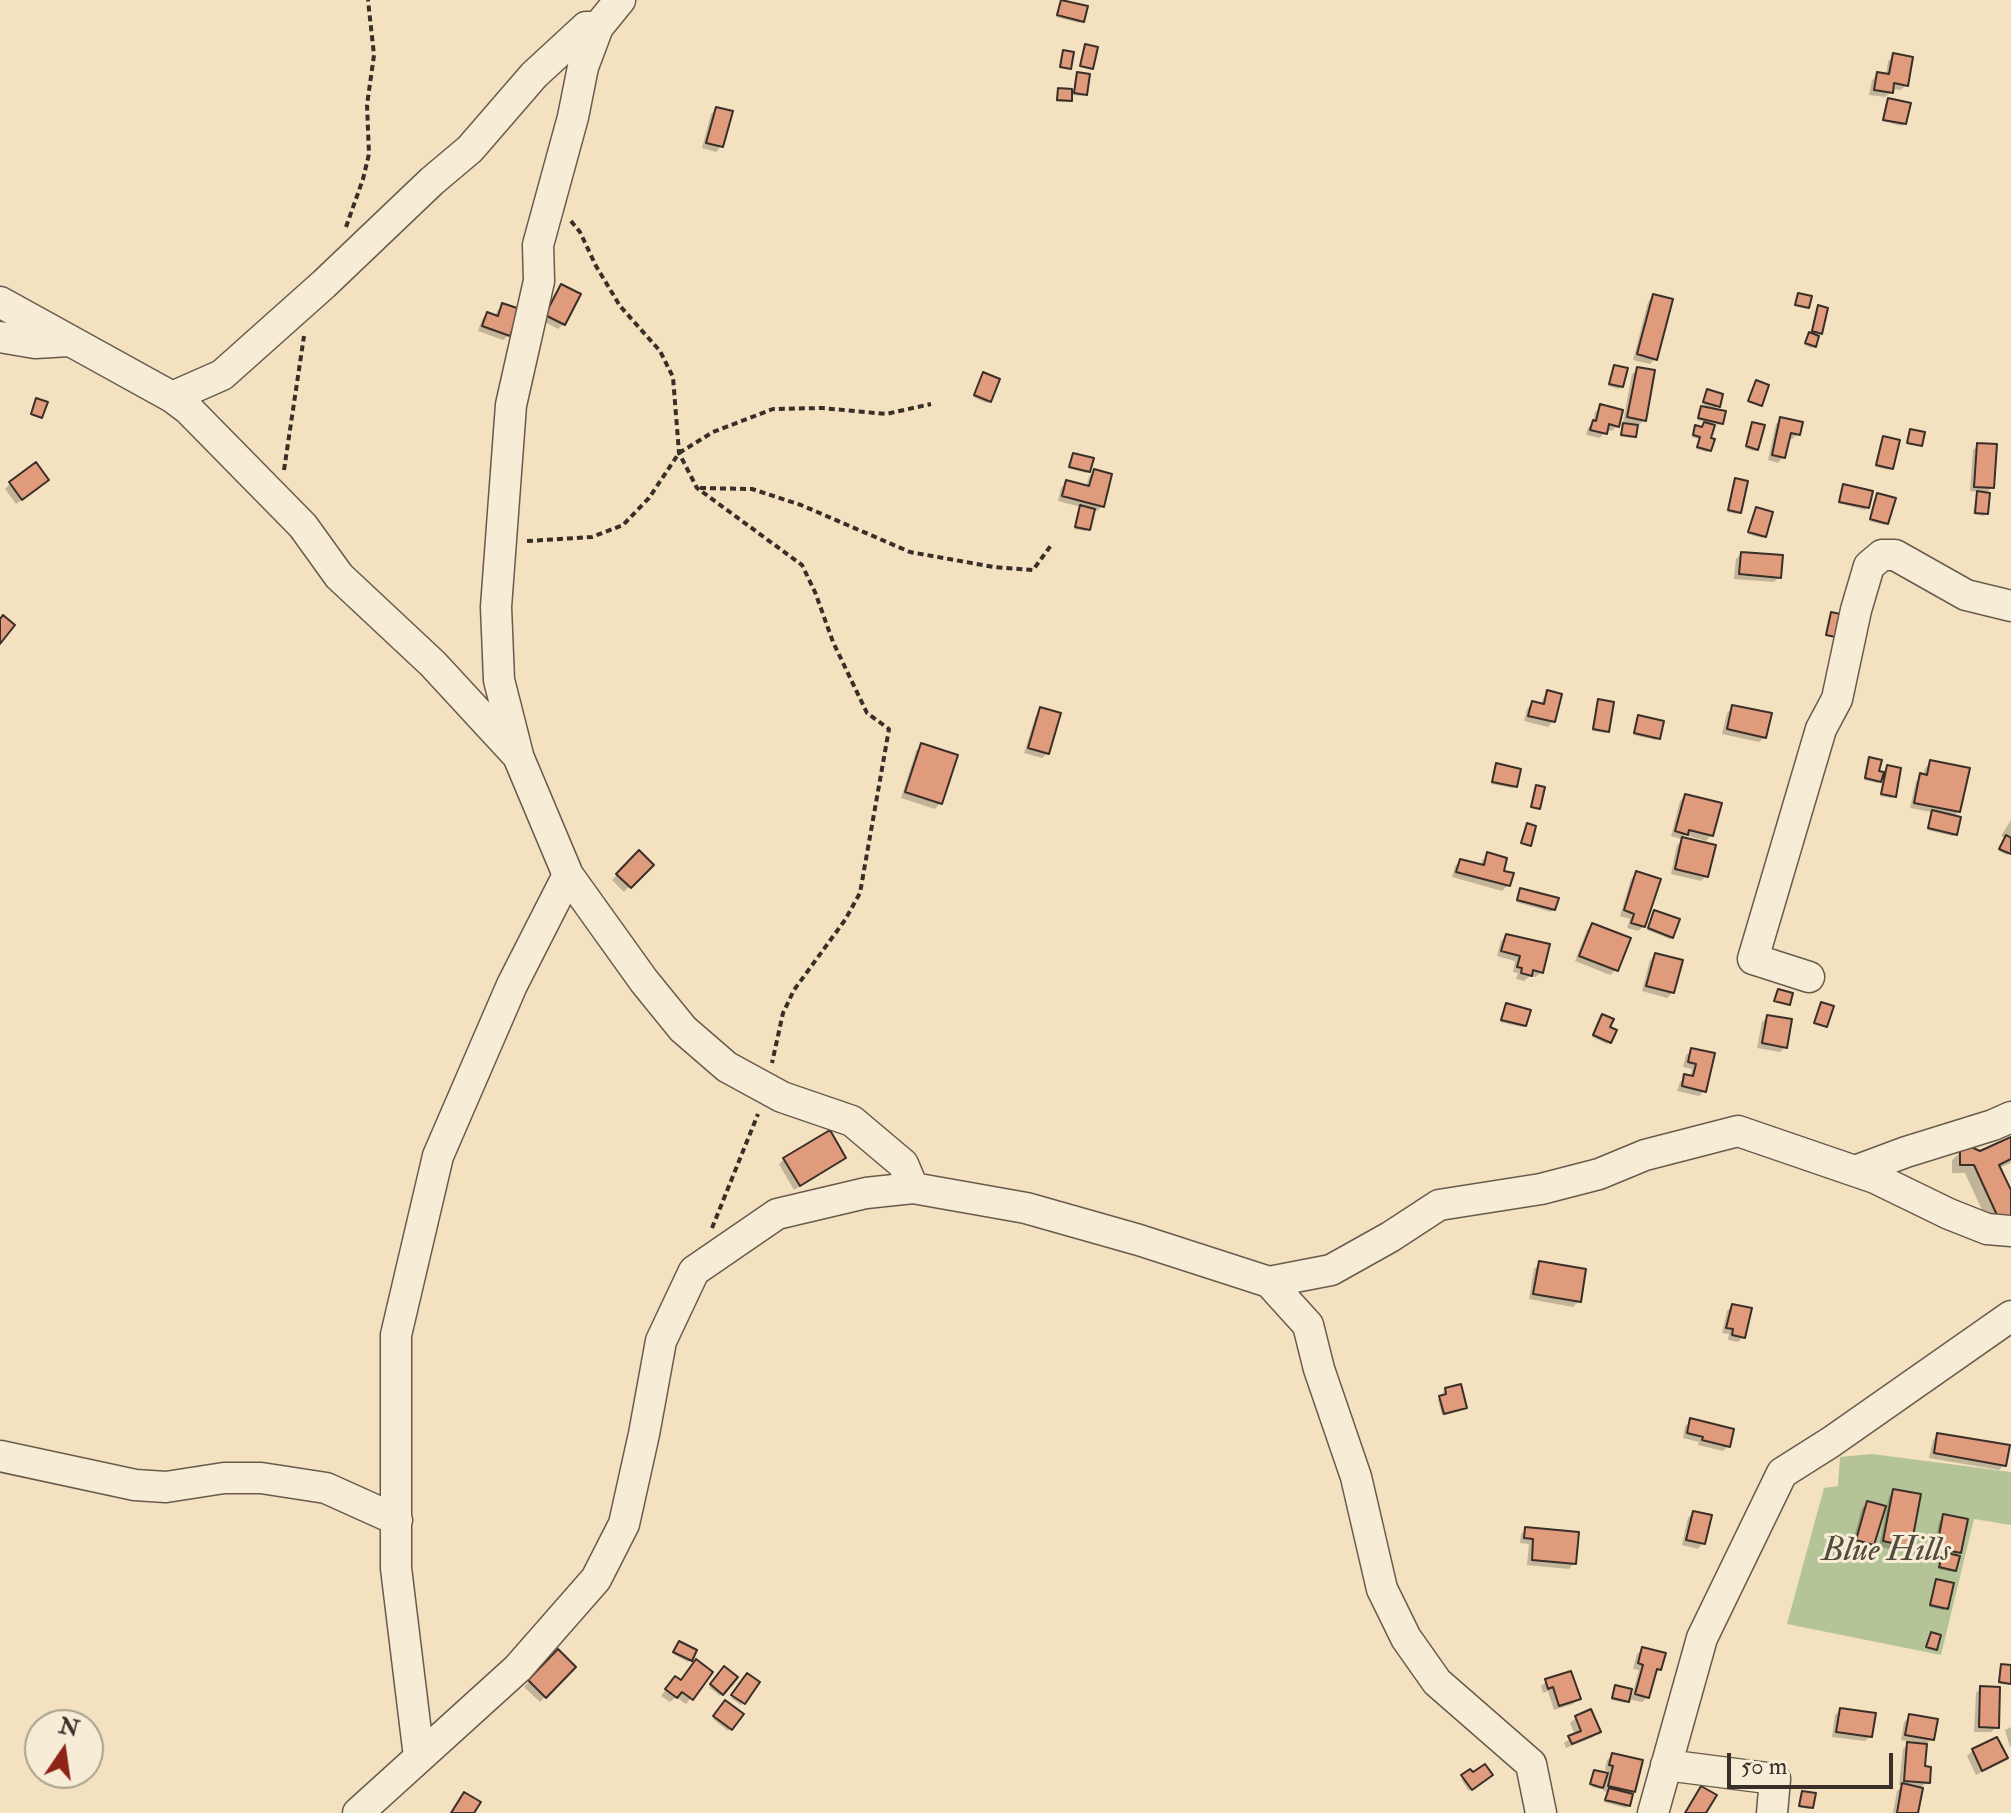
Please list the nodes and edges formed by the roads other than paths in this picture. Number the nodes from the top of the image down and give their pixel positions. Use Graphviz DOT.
graph roads {
  1 [pos="620,0"];
  2 [pos="598,27"];
  3 [pos="0,302"];
  4 [pos="0,337"];
  5 [pos="69,341"];
  6 [pos="172,397"];
  7 [pos="2011,606"];
  8 [pos="518,756"];
  9 [pos="568,875"];
  10 [pos="1809,977"];
  11 [pos="2011,1117"];
  12 [pos="1855,1171"];
  13 [pos="913,1188"];
  14 [pos="2011,1231"];
  15 [pos="1269,1282"];
  16 [pos="2011,1316"];
  17 [pos="0,1456"];
  18 [pos="397,1520"];
  19 [pos="419,1757"];
  20 [pos="1666,1765"];
  21 [pos="358,1813"];
  22 [pos="1541,1813"];
  23 [pos="1653,1813"];
  24 [pos="1772,1813"];
  1 -- 2 [label="street"];
  2 -- 6 [label="street"];
  2 -- 8 [label="street"];
  3 -- 5 [label="street"];
  4 -- 5 [label="street"];
  5 -- 6 [label="street"];
  6 -- 8 [label="street"];
  7 -- 10 [label="street"];
  8 -- 9 [label="street"];
  9 -- 13 [label="street"];
  9 -- 18 [label="street"];
  11 -- 12 [label="street"];
  12 -- 14 [label="street"];
  12 -- 15 [label="street"];
  13 -- 15 [label="street"];
  13 -- 19 [label="street"];
  15 -- 22 [label="street"];
  16 -- 20 [label="street"];
  17 -- 18 [label="street"];
  18 -- 19 [label="street"];
  19 -- 21 [label="street"];
  20 -- 23 [label="street"];
  20 -- 24 [label="street"];
}
